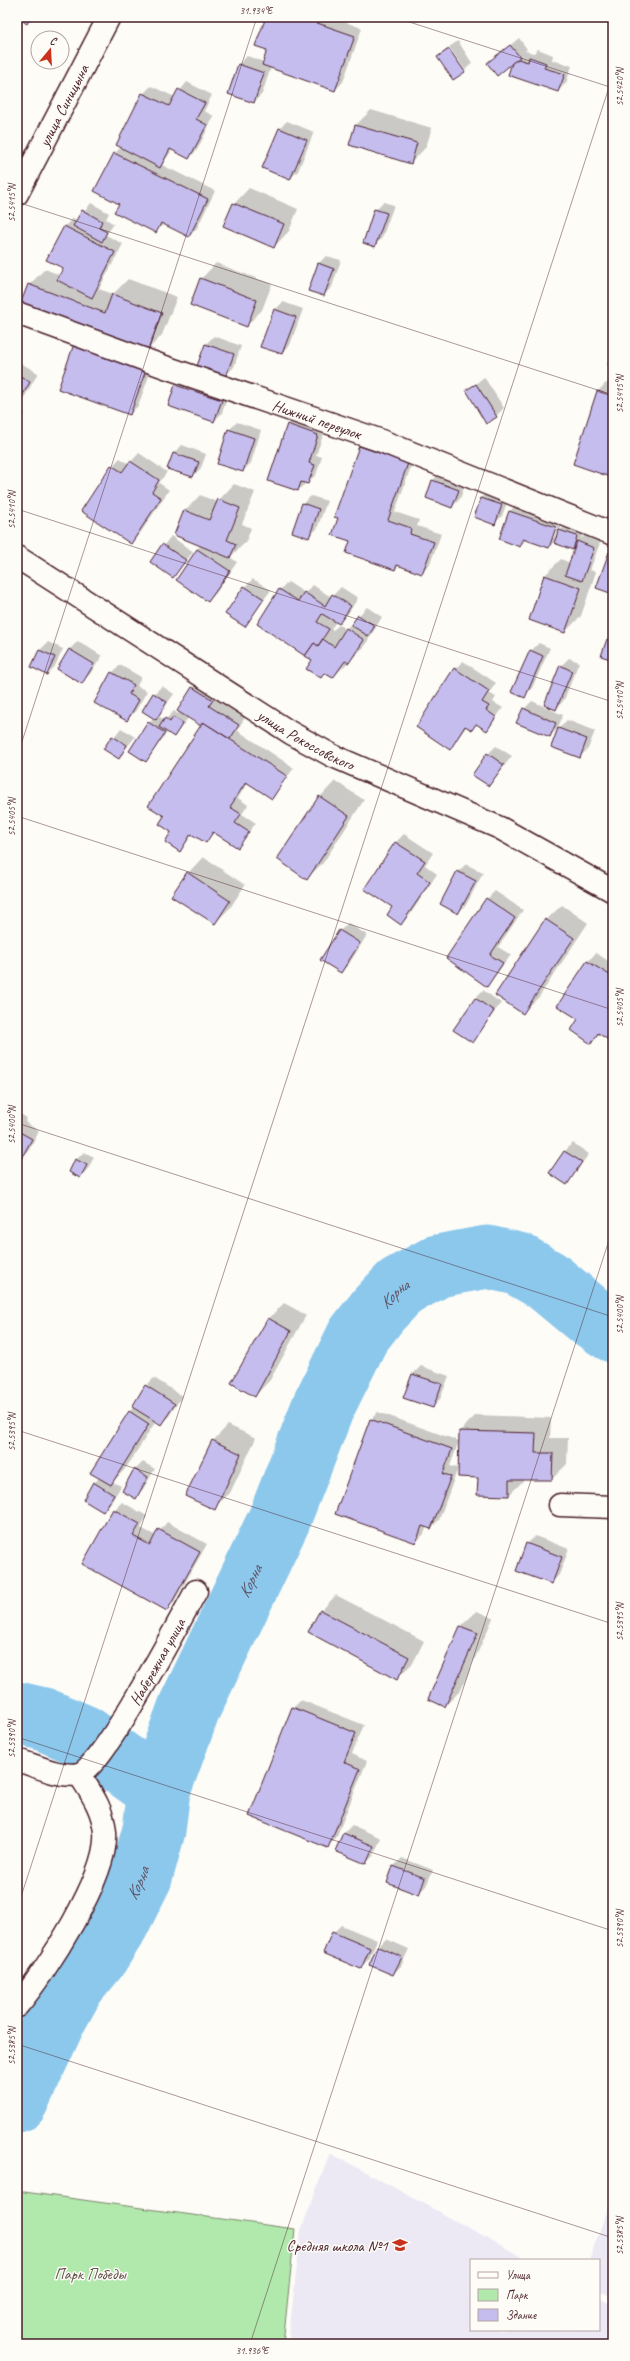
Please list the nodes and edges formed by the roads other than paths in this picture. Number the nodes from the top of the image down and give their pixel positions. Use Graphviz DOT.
graph roads {
  1 [pos="109,17"];
  2 [pos="17,194"];
  3 [pos="17,313"];
  4 [pos="613,534"];
  5 [pos="17,557"];
  6 [pos="613,891"];
  7 [pos="560,1505"];
  8 [pos="613,1507"];
  9 [pos="196,1591"];
  10 [pos="17,1760"];
  11 [pos="86,1769"];
  12 [pos="17,2006"];
  1 -- 2 [label="street, улица Синицына"];
  3 -- 4 [label="street, Нижний переулок"];
  5 -- 6 [label="street, улица Рокоссовского"];
  7 -- 8 [label="street"];
  9 -- 11 [label="street, Набережная улица"];
  10 -- 11 [label="street"];
  11 -- 12 [label="street"];
}
